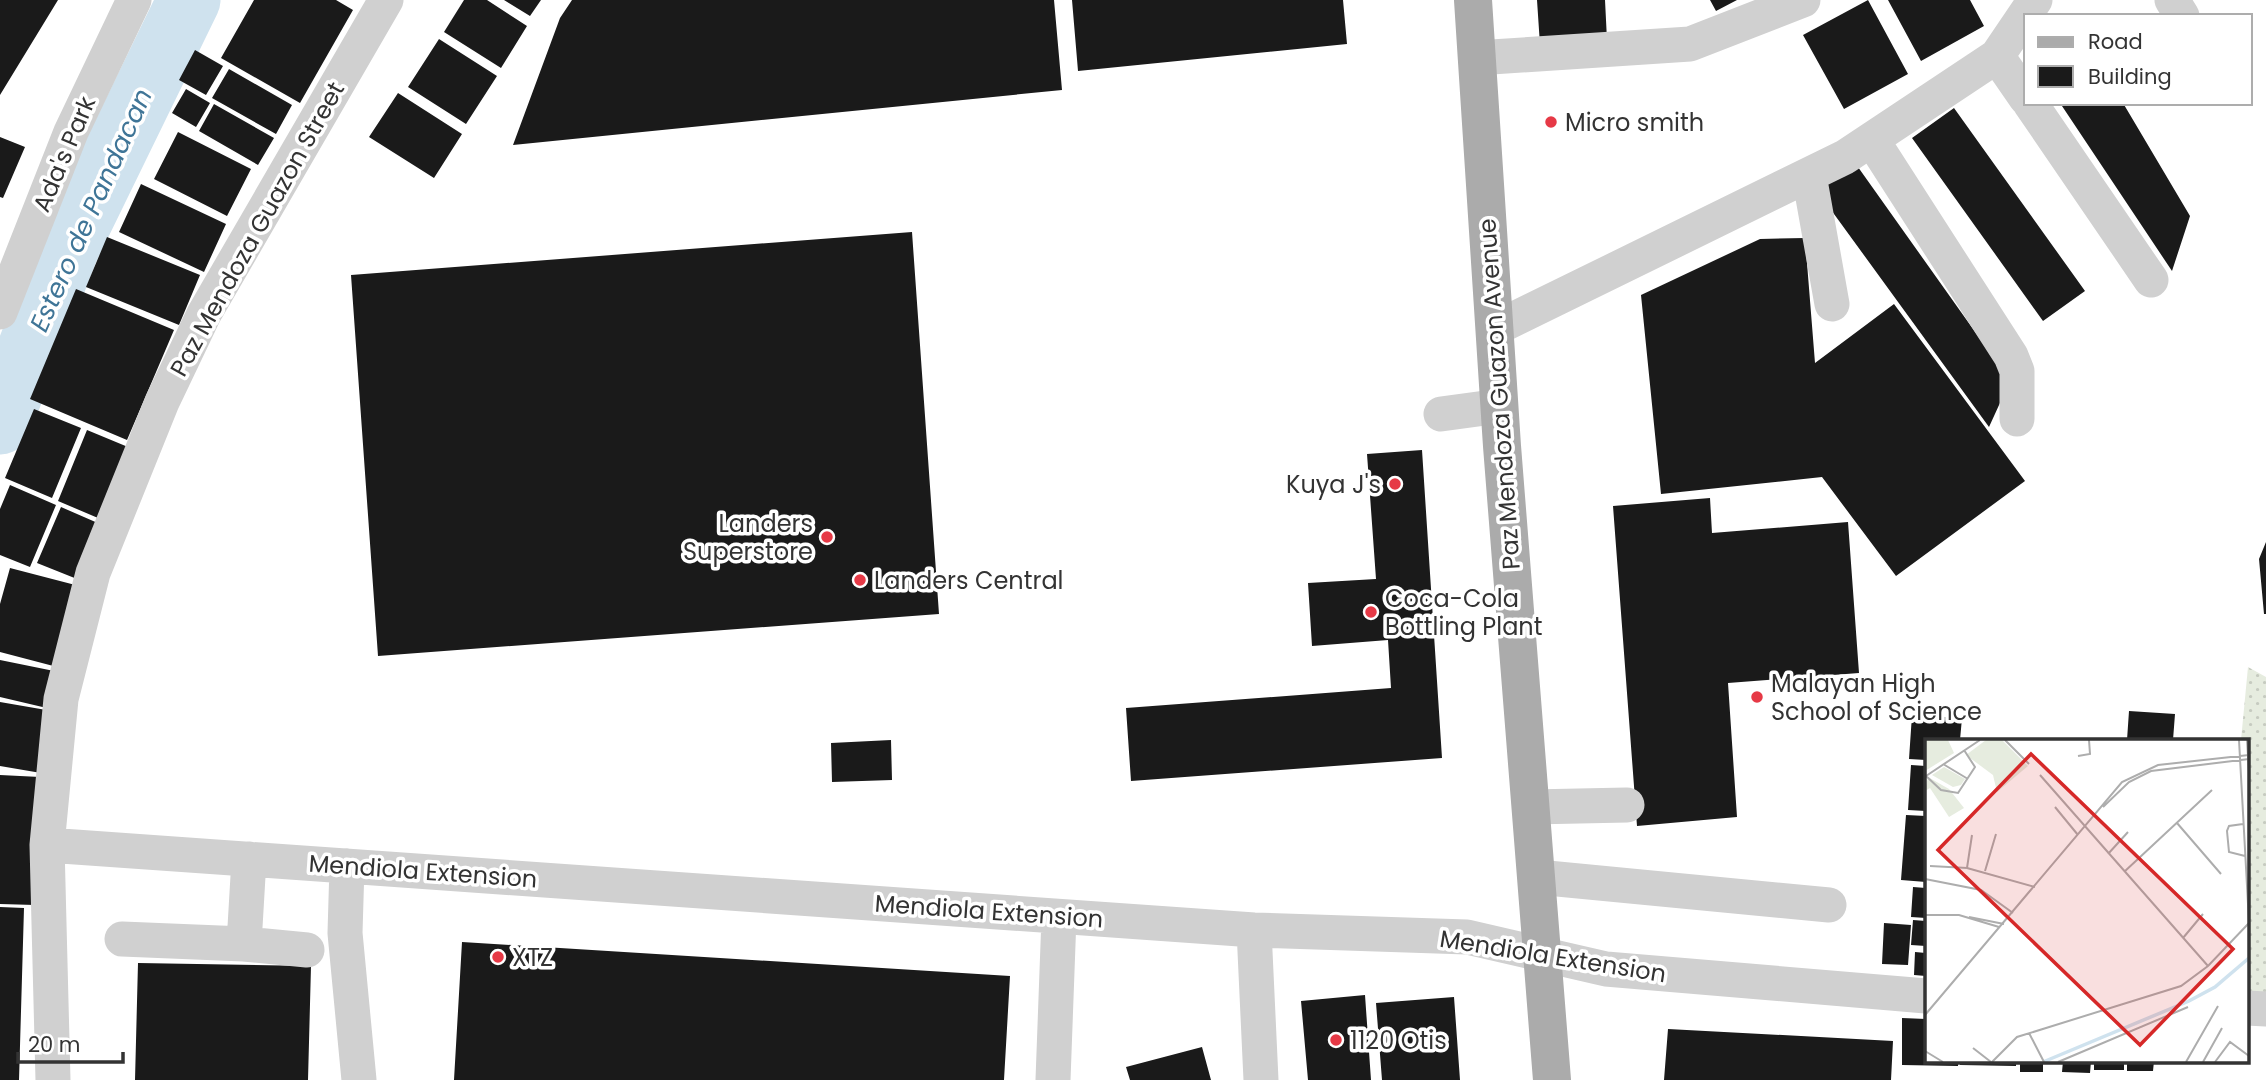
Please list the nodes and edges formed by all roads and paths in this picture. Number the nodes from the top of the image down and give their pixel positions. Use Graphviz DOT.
graph roads {
  1 [pos="134,0"];
  2 [pos="386,0"];
  3 [pos="1473,0"];
  4 [pos="1803,0"];
  5 [pos="2024,16"];
  6 [pos="1997,56"];
  7 [pos="1476,58"];
  8 [pos="2024,95"];
  9 [pos="2031,105"];
  10 [pos="1872,140"];
  11 [pos="1809,175"];
  12 [pos="2151,280"];
  13 [pos="1832,304"];
  14 [pos="0,312"];
  15 [pos="1494,329"];
  16 [pos="1500,406"];
  17 [pos="1441,414"];
  18 [pos="2017,419"];
  19 [pos="1627,805"];
  20 [pos="1531,807"];
  21 [pos="47,845"];
  22 [pos="249,859"];
  23 [pos="347,866"];
  24 [pos="1536,877"];
  25 [pos="1829,905"];
  26 [pos="1059,917"];
  27 [pos="1254,930"];
  28 [pos="122,939"];
  29 [pos="244,944"];
  30 [pos="307,950"];
  31 [pos="1541,957"];
  32 [pos="1925,996"];
  33 [pos="2248,1008"];
  34 [pos="2266,1009"];
  35 [pos="53,1080"];
  36 [pos="359,1080"];
  37 [pos="1053,1080"];
  38 [pos="1261,1080"];
  39 [pos="1552,1080"];
  1 -- 14 [label="street, Ada's Park"];
  2 -- 21 [label="street, Paz Mendoza Guazon Street"];
  3 -- 7 [label="main road, Paz Mendoza Guazon Avenue"];
  4 -- 7 [label="street"];
  5 -- 6 [label="street"];
  6 -- 8 [label="street"];
  6 -- 10 [label="street"];
  7 -- 15 [label="main road, Paz Mendoza Guazon Avenue"];
  9 -- 12 [label="street"];
  10 -- 11 [label="street"];
  10 -- 18 [label="street"];
  11 -- 13 [label="street"];
  11 -- 15 [label="street"];
  15 -- 16 [label="main road, Paz Mendoza Guazon Avenue"];
  16 -- 17 [label="street"];
  16 -- 20 [label="main road, Paz Mendoza Guazon Avenue"];
  19 -- 20 [label="street"];
  20 -- 24 [label="main road, Paz Mendoza Guazon Avenue"];
  21 -- 22 [label="street, Mendiola Extension"];
  21 -- 35 [label="street, Paz Mendoza Guazon Street"];
  22 -- 23 [label="street, Mendiola Extension"];
  22 -- 29 [label="street"];
  23 -- 26 [label="street, Mendiola Extension"];
  23 -- 36 [label="street"];
  24 -- 25 [label="street"];
  24 -- 31 [label="main road, Paz Mendoza Guazon Avenue"];
  26 -- 27 [label="street, Mendiola Extension"];
  26 -- 37 [label="street"];
  27 -- 31 [label="street, Mendiola Extension"];
  27 -- 38 [label="street"];
  28 -- 29 [label="street"];
  29 -- 30 [label="street"];
  31 -- 32 [label="street, Mendiola Extension"];
  31 -- 39 [label="main road, Paz Mendoza Guazon Avenue"];
  33 -- 34 [label="street"];
}
